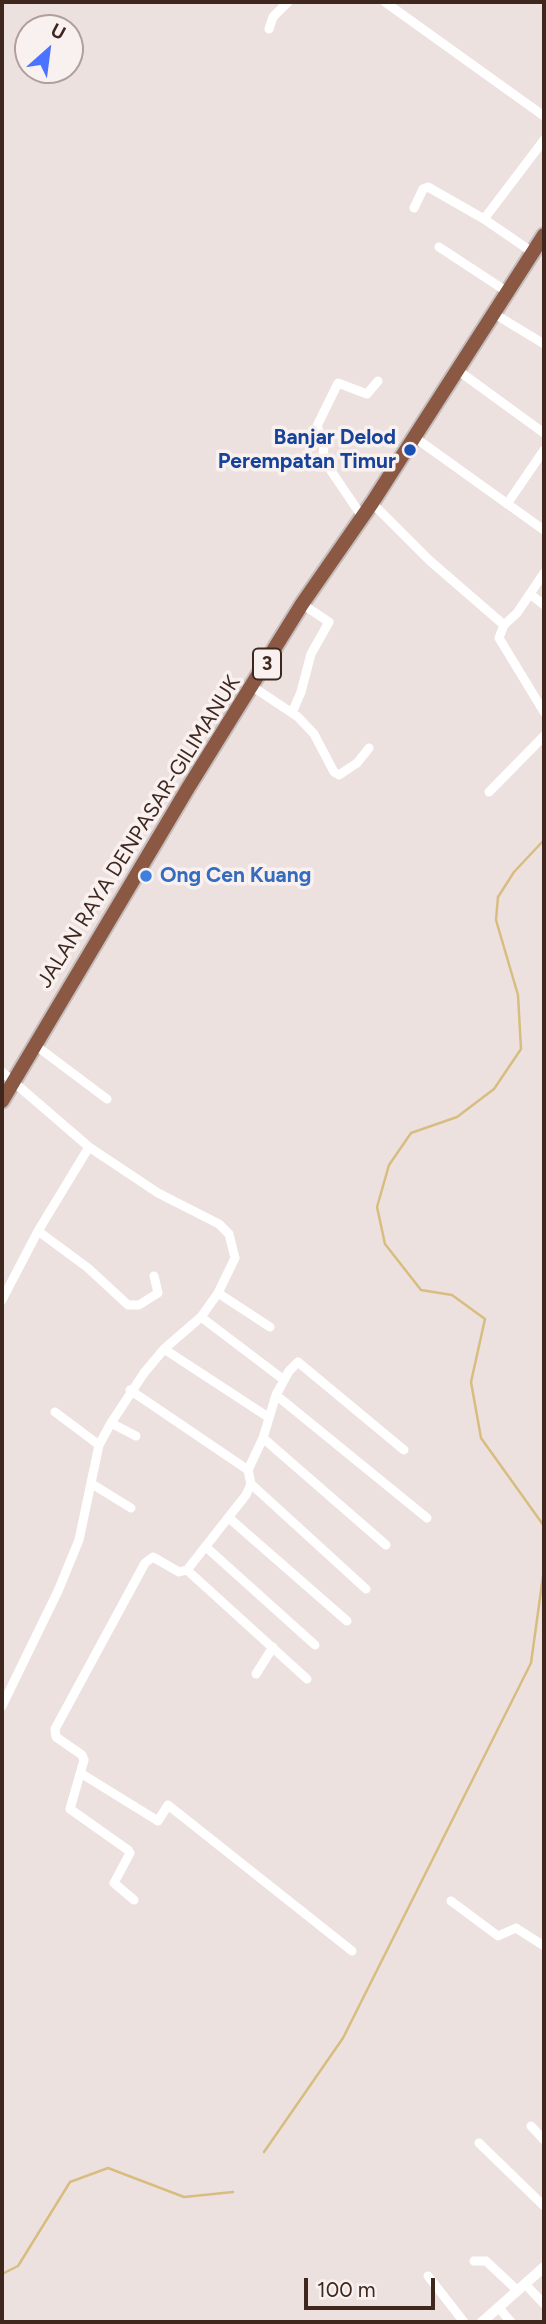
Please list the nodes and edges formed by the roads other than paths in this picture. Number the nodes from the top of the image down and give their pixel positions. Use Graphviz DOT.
graph roads {
  1 [pos="288,2"];
  2 [pos="385,2"];
  3 [pos="269,29"];
  4 [pos="544,116"];
  5 [pos="544,140"];
  6 [pos="414,208"];
  7 [pos="484,219"];
  8 [pos="544,235"];
  9 [pos="439,247"];
  10 [pos="532,252"];
  11 [pos="506,291"];
  12 [pos="493,313"];
  13 [pos="544,344"];
  14 [pos="456,369"];
  15 [pos="378,381"];
  16 [pos="544,433"];
  17 [pos="414,437"];
  18 [pos="544,450"];
  19 [pos="372,503"];
  20 [pos="507,504"];
  21 [pos="363,517"];
  22 [pos="544,530"];
  23 [pos="544,573"];
  24 [pos="530,594"];
  25 [pos="303,604"];
  26 [pos="544,605"];
  27 [pos="504,625"];
  28 [pos="253,687"];
  29 [pos="544,712"];
  30 [pos="292,713"];
  31 [pos="544,736"];
  32 [pos="369,748"];
  33 [pos="489,792"];
  34 [pos="35,1045"];
  35 [pos="2,1072"];
  36 [pos="14,1082"];
  37 [pos="107,1099"];
  38 [pos="2,1101"];
  39 [pos="89,1147"];
  40 [pos="38,1231"];
  41 [pos="154,1276"];
  42 [pos="218,1293"];
  43 [pos="2,1300"];
  44 [pos="201,1317"];
  45 [pos="270,1327"];
  46 [pos="164,1349"];
  47 [pos="284,1380"];
  48 [pos="130,1390"];
  49 [pos="276,1395"];
  50 [pos="55,1412"];
  51 [pos="268,1417"];
  52 [pos="111,1423"];
  53 [pos="136,1436"];
  54 [pos="263,1438"];
  55 [pos="99,1445"];
  56 [pos="404,1450"];
  57 [pos="248,1470"];
  58 [pos="92,1484"];
  59 [pos="251,1484"];
  60 [pos="131,1508"];
  61 [pos="229,1518"];
  62 [pos="427,1518"];
  63 [pos="386,1545"];
  64 [pos="206,1547"];
  65 [pos="183,1571"];
  66 [pos="366,1589"];
  67 [pos="347,1621"];
  68 [pos="314,1645"];
  69 [pos="273,1647"];
  70 [pos="256,1674"];
  71 [pos="307,1679"];
  72 [pos="2,1706"];
  73 [pos="82,1774"];
  74 [pos="134,1900"];
  75 [pos="451,1901"];
  76 [pos="544,1946"];
  77 [pos="352,1951"];
  78 [pos="531,2126"];
  79 [pos="544,2140"];
  80 [pos="479,2143"];
  81 [pos="544,2206"];
  82 [pos="474,2261"];
  83 [pos="544,2267"];
  84 [pos="428,2276"];
  85 [pos="521,2288"];
  86 [pos="544,2304"];
  87 [pos="499,2308"];
  88 [pos="464,2322"];
  89 [pos="482,2322"];
  90 [pos="511,2322"];
  1 -- 3 [label="street"];
  2 -- 4 [label="street"];
  5 -- 7 [label="street"];
  6 -- 7 [label="street"];
  7 -- 10 [label="street"];
  8 -- 10 [label="highway, JALAN RAYA DENPASAR-GILIMANUK / 3"];
  9 -- 11 [label="street"];
  10 -- 11 [label="highway, JALAN RAYA DENPASAR-GILIMANUK / 3"];
  11 -- 12 [label="highway, JALAN RAYA DENPASAR-GILIMANUK / 3"];
  12 -- 13 [label="street"];
  12 -- 14 [label="highway, JALAN RAYA DENPASAR-GILIMANUK / 3"];
  14 -- 16 [label="street"];
  14 -- 17 [label="highway, JALAN RAYA DENPASAR-GILIMANUK / 3"];
  15 -- 21 [label="street"];
  17 -- 19 [label="highway, JALAN RAYA DENPASAR-GILIMANUK / 3"];
  17 -- 20 [label="street"];
  18 -- 20 [label="street"];
  19 -- 21 [label="highway, JALAN RAYA DENPASAR-GILIMANUK / 3"];
  19 -- 27 [label="street"];
  20 -- 22 [label="street"];
  21 -- 25 [label="highway, JALAN RAYA DENPASAR-GILIMANUK / 3"];
  23 -- 24 [label="street"];
  24 -- 26 [label="street"];
  24 -- 27 [label="street"];
  25 -- 28 [label="highway, JALAN RAYA DENPASAR-GILIMANUK / 3"];
  25 -- 30 [label="street"];
  27 -- 29 [label="street"];
  28 -- 30 [label="street"];
  28 -- 34 [label="highway, JALAN RAYA DENPASAR-GILIMANUK / 3"];
  30 -- 32 [label="street"];
  31 -- 33 [label="street"];
  34 -- 36 [label="highway, JALAN RAYA DENPASAR-GILIMANUK / 3"];
  34 -- 37 [label="street"];
  35 -- 36 [label="street"];
  36 -- 38 [label="highway, JALAN RAYA DENPASAR-GILIMANUK / 3"];
  36 -- 39 [label="street"];
  39 -- 40 [label="street"];
  39 -- 42 [label="street"];
  40 -- 41 [label="street"];
  40 -- 43 [label="street"];
  42 -- 44 [label="street"];
  42 -- 45 [label="street"];
  44 -- 46 [label="street"];
  44 -- 47 [label="street"];
  46 -- 48 [label="street"];
  46 -- 51 [label="street"];
  47 -- 49 [label="street"];
  47 -- 56 [label="street"];
  48 -- 52 [label="street"];
  48 -- 57 [label="street"];
  49 -- 51 [label="street"];
  49 -- 62 [label="street"];
  50 -- 55 [label="street"];
  51 -- 54 [label="street"];
  52 -- 53 [label="street"];
  52 -- 55 [label="street"];
  54 -- 57 [label="street"];
  54 -- 63 [label="street"];
  55 -- 58 [label="street"];
  57 -- 59 [label="street"];
  58 -- 60 [label="street"];
  58 -- 72 [label="street"];
  59 -- 61 [label="street"];
  59 -- 66 [label="street"];
  61 -- 64 [label="street"];
  61 -- 67 [label="street"];
  64 -- 65 [label="street"];
  64 -- 68 [label="street"];
  65 -- 69 [label="street"];
  65 -- 73 [label="street"];
  69 -- 70 [label="street"];
  69 -- 71 [label="street"];
  73 -- 74 [label="street"];
  73 -- 77 [label="street"];
  75 -- 76 [label="street"];
  78 -- 79 [label="street"];
  80 -- 81 [label="street"];
  82 -- 85 [label="street"];
  83 -- 85 [label="street"];
  84 -- 88 [label="street"];
  85 -- 86 [label="street"];
  85 -- 87 [label="street"];
  87 -- 89 [label="street"];
  87 -- 90 [label="street"];
}
